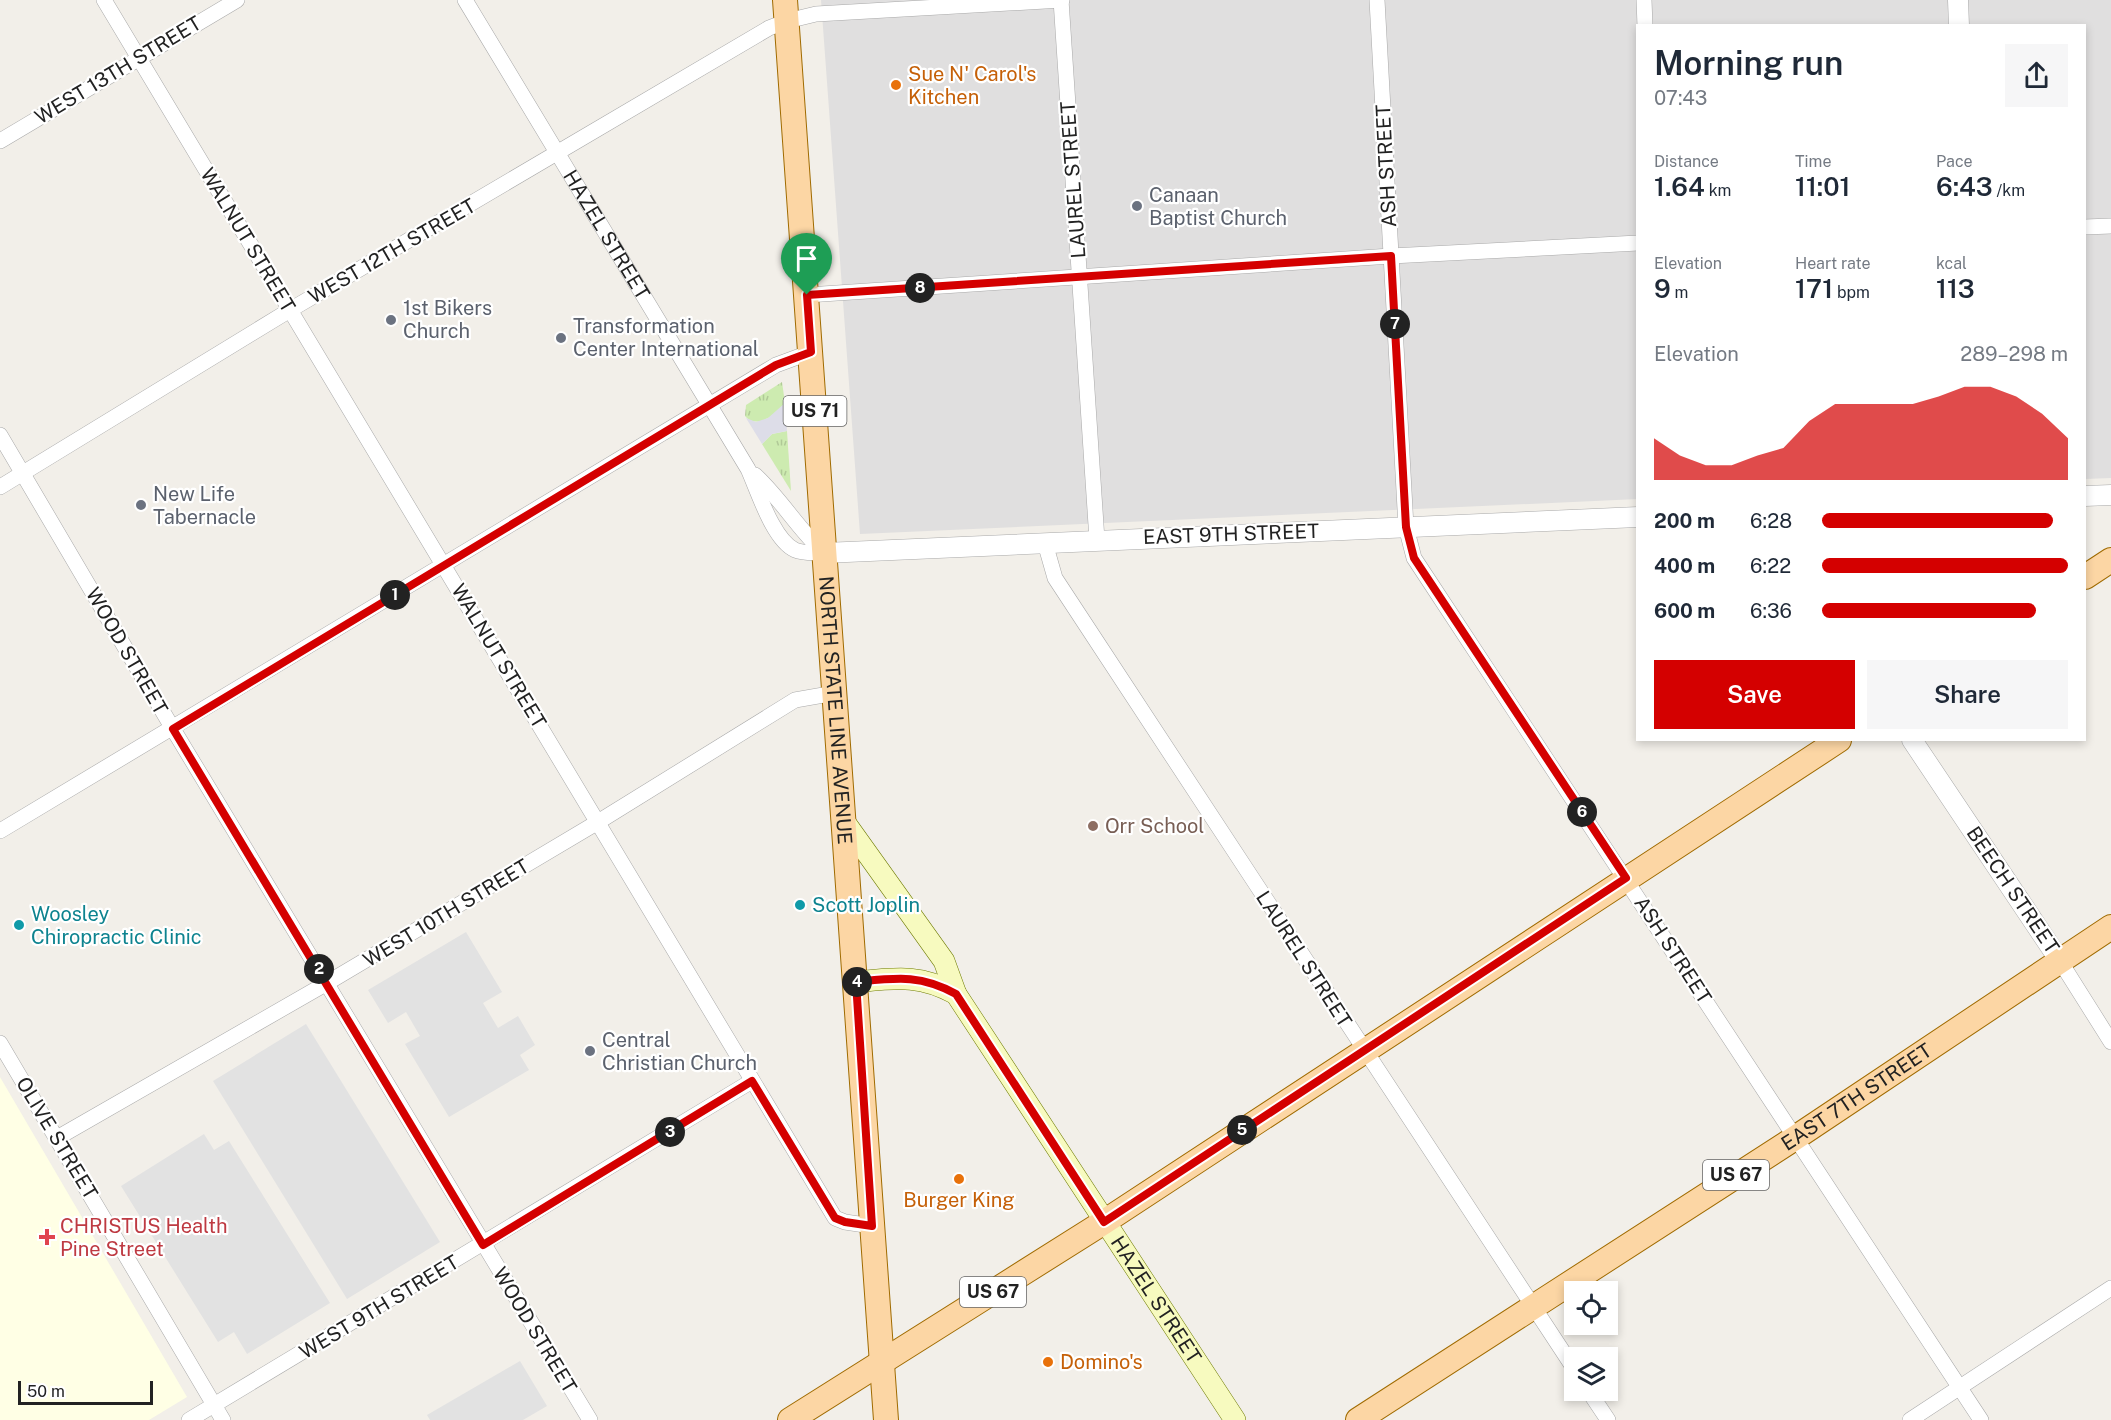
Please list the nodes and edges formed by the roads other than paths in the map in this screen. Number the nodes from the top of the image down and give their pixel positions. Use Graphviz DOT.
graph roads {
  1 [pos="104,0"];
  2 [pos="237,0"];
  3 [pos="465,0"];
  4 [pos="1061,0"];
  5 [pos="1377,0"];
  6 [pos="1644,0"];
  7 [pos="1958,0"];
  8 [pos="786,10"];
  9 [pos="1645,24"];
  10 [pos="1959,24"];
  11 [pos="138,57"];
  12 [pos="0,141"];
  13 [pos="558,153"];
  14 [pos="2111,226"];
  15 [pos="2086,227"];
  16 [pos="1636,243"];
  17 [pos="1391,256"];
  18 [pos="1079,278"];
  19 [pos="807,295"];
  20 [pos="290,310"];
  21 [pos="811,352"];
  22 [pos="710,407"];
  23 [pos="0,435"];
  24 [pos="23,473"];
  25 [pos="0,487"];
  26 [pos="2111,495"];
  27 [pos="2086,496"];
  28 [pos="1636,517"];
  29 [pos="1406,527"];
  30 [pos="1097,540"];
  31 [pos="1045,543"];
  32 [pos="824,553"];
  33 [pos="2111,560"];
  34 [pos="445,565"];
  35 [pos="2086,576"];
  36 [pos="835,693"];
  37 [pos="173,729"];
  38 [pos="1837,741"];
  39 [pos="1913,741"];
  40 [pos="844,821"];
  41 [pos="598,822"];
  42 [pos="0,831"];
  43 [pos="1626,878"];
  44 [pos="2111,927"];
  45 [pos="2060,961"];
  46 [pos="856,982"];
  47 [pos="327,983"];
  48 [pos="956,994"];
  49 [pos="2111,1042"];
  50 [pos="0,1043"];
  51 [pos="1363,1049"];
  52 [pos="752,1081"];
  53 [pos="57,1138"];
  54 [pos="1795,1138"];
  55 [pos="1104,1222"];
  56 [pos="872,1226"];
  57 [pos="483,1245"];
  58 [pos="2111,1288"];
  59 [pos="1533,1306"];
  60 [pos="1564,1353"];
  61 [pos="882,1362"];
  62 [pos="1960,1388"];
  63 [pos="1595,1401"];
  64 [pos="214,1405"];
  65 [pos="189,1420"];
  66 [pos="223,1420"];
  67 [pos="590,1420"];
  68 [pos="790,1420"];
  69 [pos="886,1420"];
  70 [pos="1235,1420"];
  71 [pos="1358,1420"];
  72 [pos="1608,1420"];
  73 [pos="1910,1420"];
  74 [pos="1981,1420"];
  1 -- 11 [label="street, WALNUT STREET"];
  2 -- 11 [label="street, WEST 13TH STREET"];
  3 -- 13 [label="street, HAZEL STREET"];
  4 -- 8 [label="street, WEST 12TH STREET"];
  4 -- 18 [label="street, LAUREL STREET"];
  5 -- 17 [label="street, ASH STREET"];
  6 -- 9 [label="street"];
  7 -- 10 [label="street"];
  8 -- 13 [label="street, WEST 12TH STREET"];
  8 -- 19 [label="main road, NORTH STATE LINE AVENUE / US 71"];
  11 -- 12 [label="street, WEST 13TH STREET"];
  11 -- 20 [label="street, WALNUT STREET"];
  13 -- 20 [label="street, WEST 12TH STREET"];
  13 -- 22 [label="street, HAZEL STREET"];
  14 -- 15 [label="street"];
  16 -- 17 [label="street"];
  17 -- 18 [label="street"];
  17 -- 29 [label="street, ASH STREET"];
  18 -- 19 [label="street"];
  18 -- 30 [label="street, LAUREL STREET"];
  19 -- 21 [label="main road, NORTH STATE LINE AVENUE / US 71"];
  20 -- 24 [label="street, WEST 12TH STREET"];
  20 -- 34 [label="street, WALNUT STREET"];
  21 -- 22 [label="street"];
  21 -- 32 [label="main road, NORTH STATE LINE AVENUE / US 71"];
  22 -- 32 [label="street, HAZEL STREET"];
  22 -- 34 [label="street"];
  23 -- 24 [label="street, WOOD STREET"];
  24 -- 25 [label="street, WEST 12TH STREET"];
  24 -- 37 [label="street, WOOD STREET"];
  26 -- 27 [label="street"];
  28 -- 29 [label="street, EAST 9TH STREET"];
  29 -- 30 [label="street, EAST 9TH STREET"];
  29 -- 43 [label="street, ASH STREET"];
  30 -- 31 [label="street, EAST 9TH STREET"];
  31 -- 32 [label="street, EAST 9TH STREET"];
  31 -- 51 [label="street, LAUREL STREET"];
  32 -- 36 [label="main road, NORTH STATE LINE AVENUE / US 71"];
  33 -- 35 [label="main road"];
  34 -- 37 [label="street"];
  34 -- 41 [label="street, WALNUT STREET"];
  36 -- 40 [label="main road, NORTH STATE LINE AVENUE / US 71"];
  36 -- 41 [label="street, WEST 10TH STREET"];
  37 -- 42 [label="street"];
  37 -- 47 [label="street, WOOD STREET"];
  38 -- 43 [label="main road, US 67"];
  39 -- 45 [label="street, BEECH STREET"];
  40 -- 46 [label="main road, NORTH STATE LINE AVENUE"];
  40 -- 48 [label="main road, HAZEL STREET"];
  41 -- 47 [label="street, WEST 10TH STREET"];
  41 -- 52 [label="street, WALNUT STREET"];
  43 -- 51 [label="main road, US 67"];
  43 -- 54 [label="street, ASH STREET"];
  44 -- 45 [label="main road, EAST 7TH STREET / US 67"];
  45 -- 49 [label="street, BEECH STREET"];
  45 -- 54 [label="main road, EAST 7TH STREET / US 67"];
  46 -- 48 [label="main road"];
  46 -- 56 [label="main road, NORTH STATE LINE AVENUE"];
  47 -- 53 [label="street, WEST 10TH STREET"];
  47 -- 57 [label="street, WOOD STREET"];
  48 -- 55 [label="main road, HAZEL STREET"];
  50 -- 53 [label="street, OLIVE STREET"];
  51 -- 55 [label="main road, US 67"];
  51 -- 59 [label="street, LAUREL STREET"];
  52 -- 56 [label="street, WALNUT STREET"];
  52 -- 57 [label="street, WEST 9TH STREET"];
  53 -- 64 [label="street, OLIVE STREET"];
  54 -- 59 [label="main road, EAST 7TH STREET / US 67"];
  54 -- 62 [label="street, ASH STREET"];
  55 -- 61 [label="main road, US 67"];
  55 -- 70 [label="main road, HAZEL STREET"];
  56 -- 61 [label="main road, NORTH STATE LINE AVENUE"];
  57 -- 64 [label="street, WEST 9TH STREET"];
  57 -- 67 [label="street, WOOD STREET"];
  58 -- 62 [label="street"];
  59 -- 60 [label="street, LAUREL STREET"];
  59 -- 71 [label="main road, EAST 7TH STREET / US 67"];
  61 -- 68 [label="main road, US 67"];
  61 -- 69 [label="main road, NORTH STATE LINE AVENUE"];
  62 -- 73 [label="street"];
  62 -- 74 [label="street, ASH STREET"];
  63 -- 72 [label="street"];
  64 -- 65 [label="street, WEST 9TH STREET"];
  64 -- 66 [label="street, OLIVE STREET"];
}
